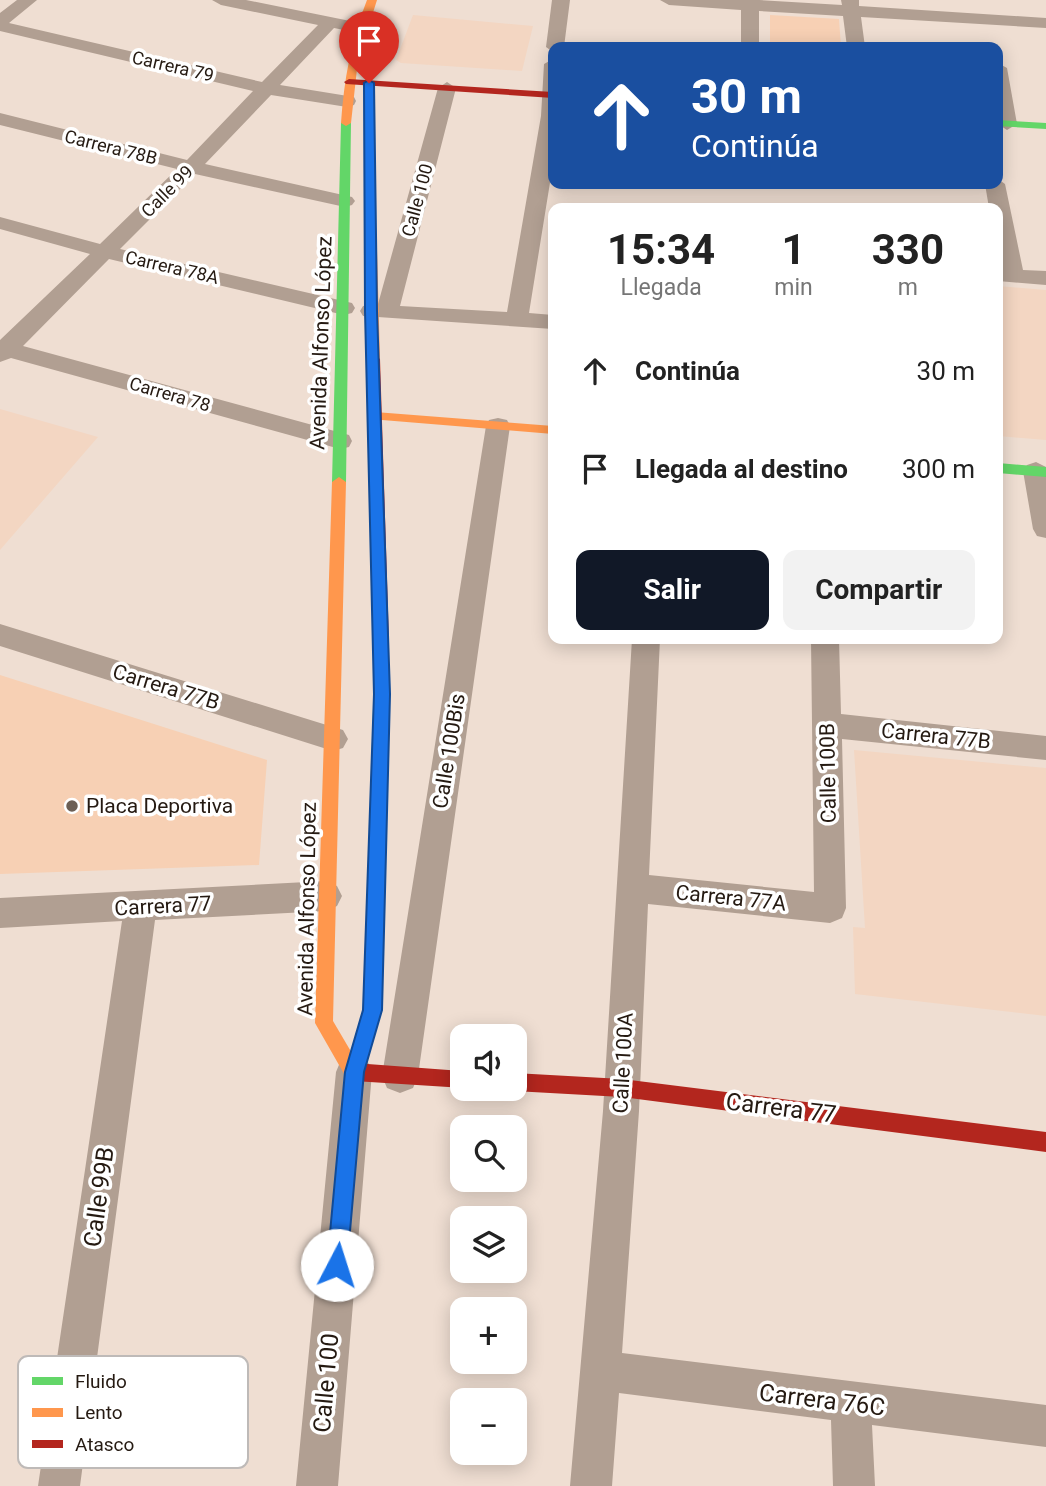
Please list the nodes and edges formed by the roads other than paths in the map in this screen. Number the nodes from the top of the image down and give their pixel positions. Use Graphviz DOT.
graph roads {
  1 [pos="28,0"];
  2 [pos="220,0"];
  3 [pos="372,0"];
  4 [pos="561,0"];
  5 [pos="669,0"];
  6 [pos="986,0"];
  7 [pos="751,3"];
  8 [pos="850,6"];
  9 [pos="989,19"];
  10 [pos="330,22"];
  11 [pos="0,23"];
  12 [pos="1046,23"];
  13 [pos="359,28"];
  14 [pos="992,38"];
  15 [pos="556,42"];
  16 [pos="750,42"];
  17 [pos="855,42"];
  18 [pos="376,63"];
  19 [pos="349,82"];
  20 [pos="264,88"];
  21 [pos="447,88"];
  22 [pos="369,90"];
  23 [pos="548,95"];
  24 [pos="347,101"];
  25 [pos="0,119"];
  26 [pos="1003,124"];
  27 [pos="1046,126"];
  28 [pos="548,134"];
  29 [pos="191,167"];
  30 [pos="345,201"];
  31 [pos="0,223"];
  32 [pos="370,231"];
  33 [pos="105,252"];
  34 [pos="1003,257"];
  35 [pos="1005,275"];
  36 [pos="1046,278"];
  37 [pos="344,307"];
  38 [pos="379,311"];
  39 [pos="517,320"];
  40 [pos="548,322"];
  41 [pos="2,351"];
  42 [pos="375,416"];
  43 [pos="498,426"];
  44 [pos="548,430"];
  45 [pos="340,442"];
  46 [pos="1003,468"];
  47 [pos="1041,471"];
  48 [pos="1046,529"];
  49 [pos="0,635"];
  50 [pos="646,644"];
  51 [pos="825,644"];
  52 [pos="827,725"];
  53 [pos="333,739"];
  54 [pos="1046,748"];
  55 [pos="631,888"];
  56 [pos="326,897"];
  57 [pos="140,908"];
  58 [pos="831,908"];
  59 [pos="0,913"];
  60 [pos="354,1072"];
  61 [pos="400,1076"];
  62 [pos="450,1079"];
  63 [pos="527,1083"];
  64 [pos="622,1088"];
  65 [pos="1046,1142"];
  66 [pos="77,1356"];
  67 [pos="599,1370"];
  68 [pos="851,1404"];
  69 [pos="1046,1426"];
  70 [pos="62,1468"];
  71 [pos="59,1486"];
  72 [pos="317,1486"];
  73 [pos="591,1486"];
  74 [pos="854,1486"];
  1 -- 11 [label="street"];
  2 -- 10 [label="street"];
  3 -- 13 [label="street, Avenida Alfonso López"];
  4 -- 15 [label="street"];
  5 -- 7 [label="street"];
  6 -- 9 [label="street"];
  7 -- 8 [label="street"];
  7 -- 16 [label="street"];
  8 -- 9 [label="street"];
  8 -- 17 [label="street"];
  9 -- 12 [label="street"];
  9 -- 14 [label="street"];
  10 -- 13 [label="street"];
  10 -- 20 [label="street, Calle 99"];
  11 -- 20 [label="street, Carrera 79"];
  13 -- 19 [label="street, Avenida Alfonso López"];
  18 -- 22 [label="street"];
  19 -- 22 [label="street"];
  19 -- 24 [label="street, Avenida Alfonso López"];
  20 -- 24 [label="street, Carrera 79"];
  20 -- 29 [label="street, Calle 99"];
  21 -- 22 [label="street"];
  21 -- 23 [label="street"];
  21 -- 38 [label="street, Calle 100"];
  24 -- 30 [label="street, Avenida Alfonso López"];
  25 -- 29 [label="street, Carrera 78B"];
  26 -- 27 [label="street"];
  28 -- 39 [label="street"];
  29 -- 30 [label="street, Carrera 78B"];
  29 -- 33 [label="street, Calle 99"];
  30 -- 37 [label="street, Avenida Alfonso López"];
  31 -- 33 [label="street, Carrera 78A"];
  32 -- 38 [label="street"];
  33 -- 37 [label="street, Carrera 78A"];
  33 -- 41 [label="street, Calle 99"];
  34 -- 35 [label="street"];
  35 -- 36 [label="street"];
  37 -- 45 [label="street, Avenida Alfonso López"];
  38 -- 39 [label="street"];
  38 -- 42 [label="street"];
  39 -- 40 [label="street"];
  41 -- 45 [label="street, Carrera 78"];
  42 -- 43 [label="street"];
  42 -- 60 [label="street"];
  43 -- 44 [label="street"];
  43 -- 61 [label="street, Calle 100Bis"];
  45 -- 53 [label="street, Avenida Alfonso López"];
  46 -- 47 [label="street"];
  47 -- 48 [label="street"];
  49 -- 53 [label="street, Carrera 77B"];
  50 -- 55 [label="street, Calle 100A"];
  51 -- 52 [label="street, Calle 100B"];
  52 -- 54 [label="street, Carrera 77B"];
  52 -- 58 [label="street, Calle 100B"];
  53 -- 56 [label="street, Avenida Alfonso López"];
  55 -- 58 [label="street, Carrera 77A"];
  55 -- 64 [label="street, Calle 100A"];
  56 -- 57 [label="street, Carrera 77"];
  56 -- 60 [label="street, Avenida Alfonso López"];
  57 -- 59 [label="street, Carrera 77"];
  57 -- 66 [label="street, Calle 99B"];
  60 -- 61 [label="street"];
  60 -- 72 [label="street, Calle 100"];
  61 -- 62 [label="street"];
  63 -- 64 [label="street, Carrera 77"];
  64 -- 65 [label="street, Carrera 77"];
  64 -- 67 [label="street, Calle 100A"];
  67 -- 68 [label="street, Carrera 76C"];
  67 -- 73 [label="street, Calle 100A"];
  68 -- 69 [label="street, Carrera 76C"];
  68 -- 74 [label="street"];
  70 -- 71 [label="street, Calle 99B"];
}
